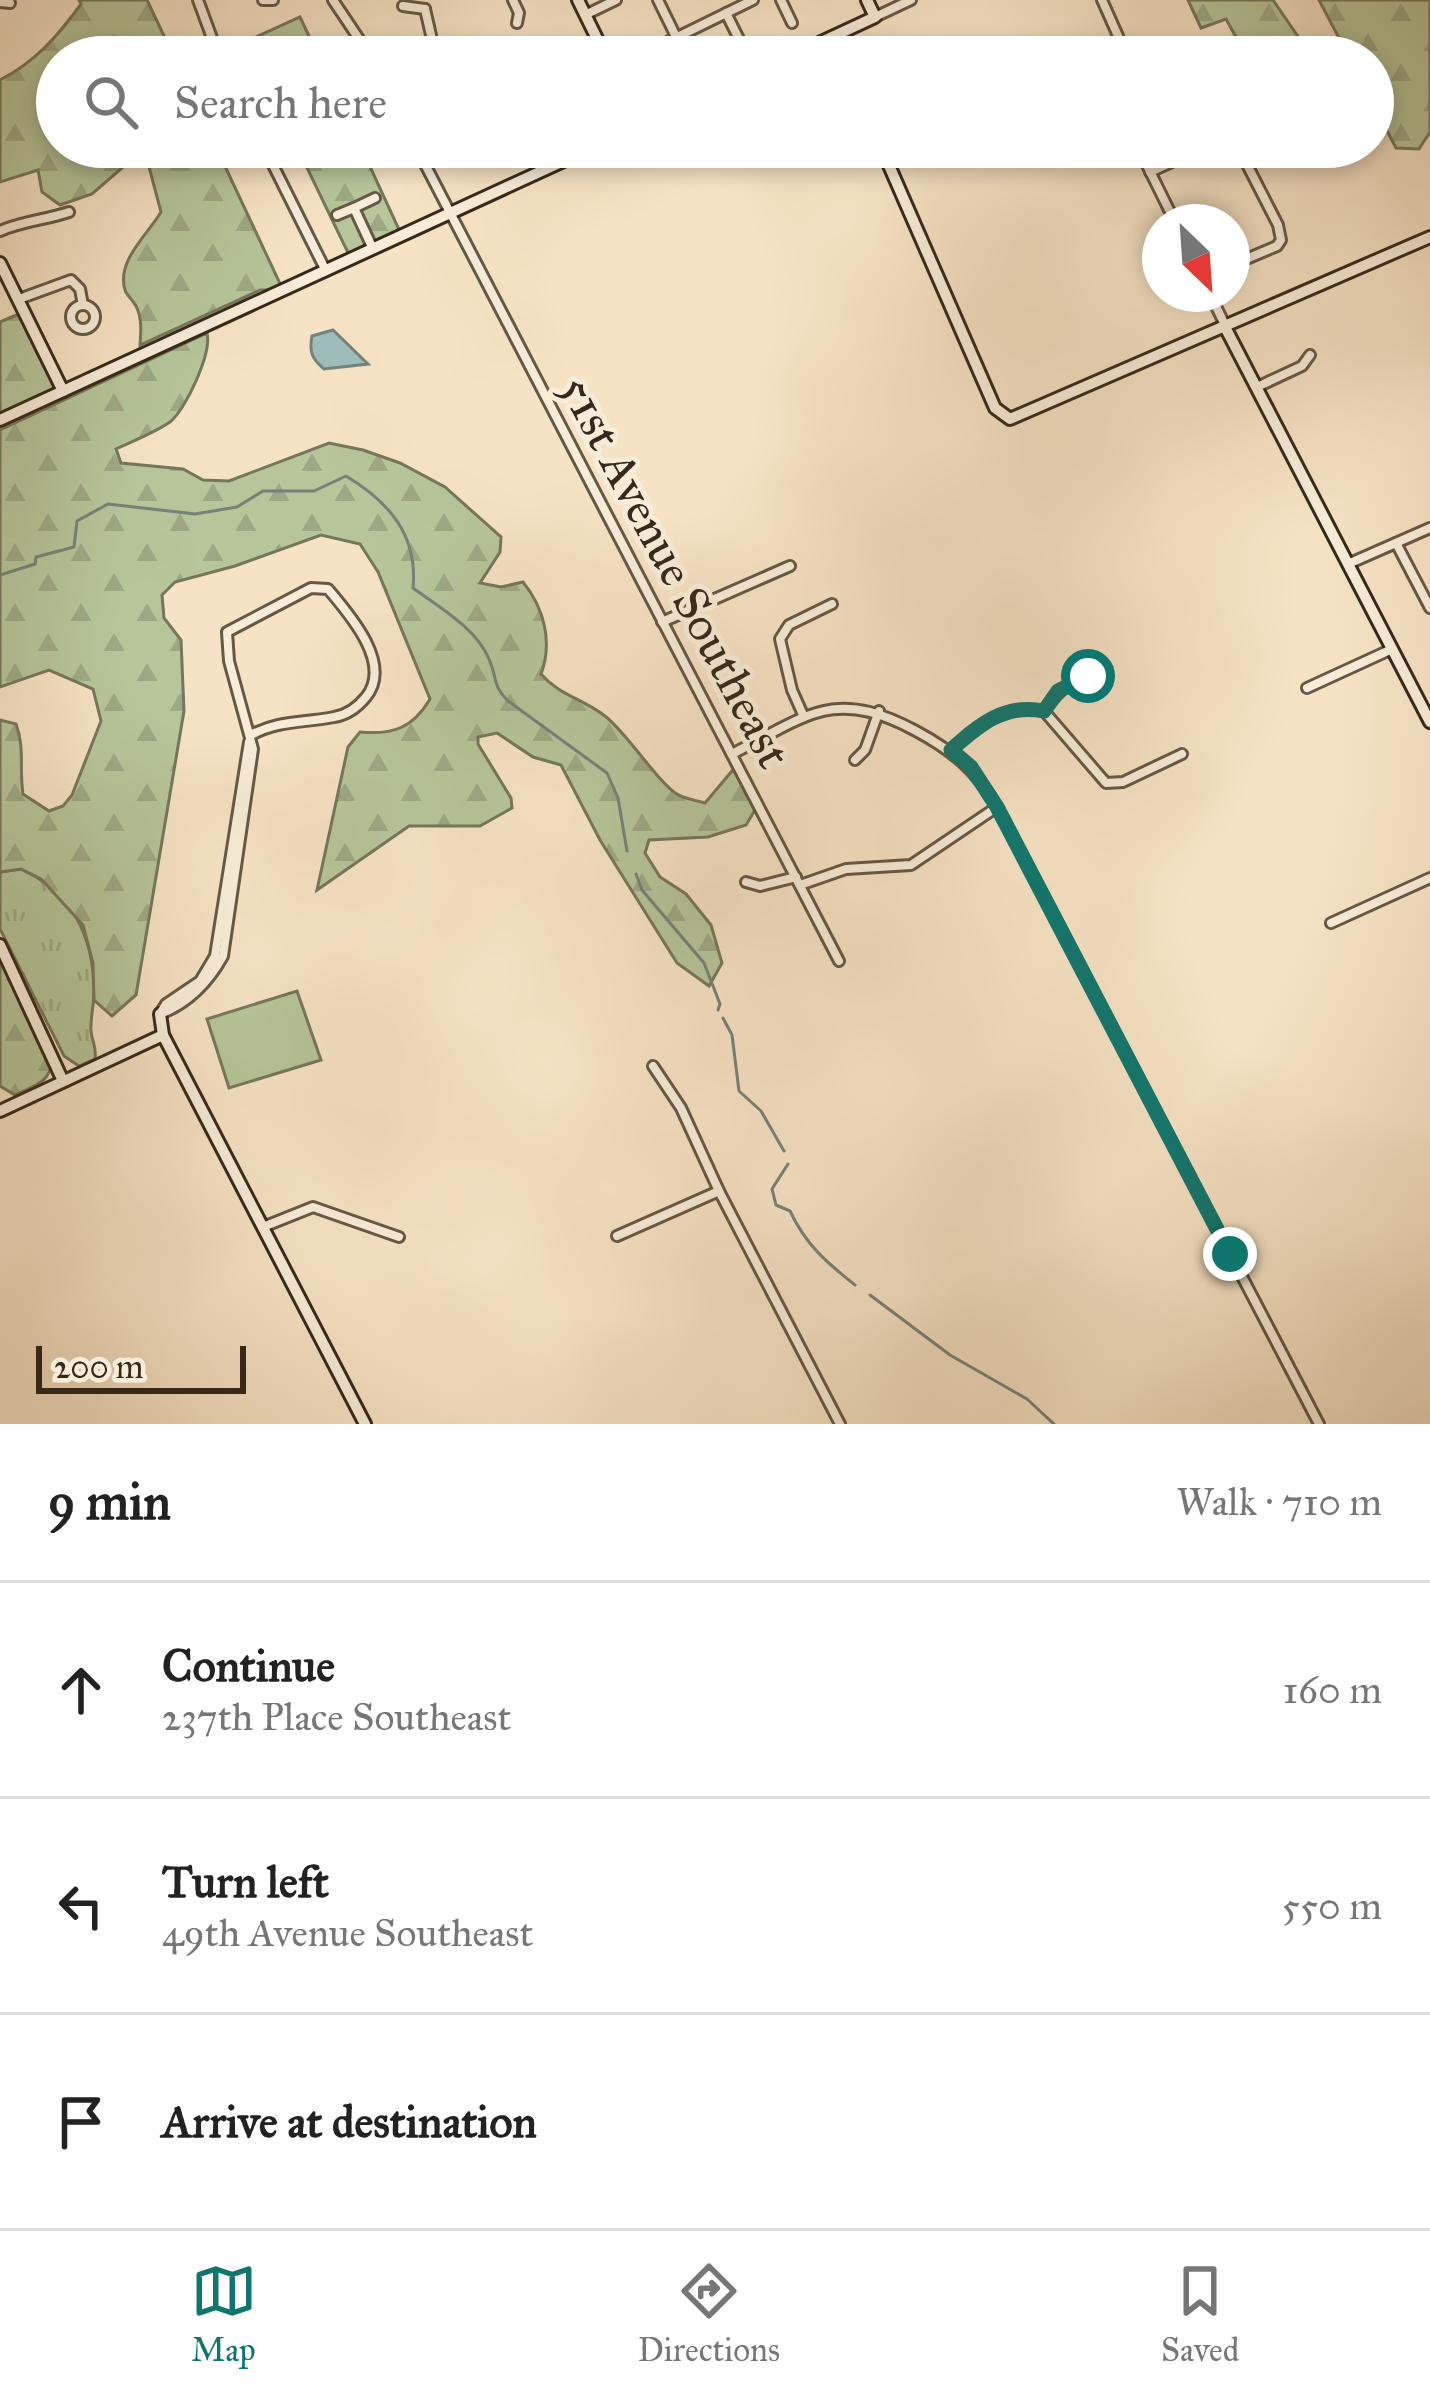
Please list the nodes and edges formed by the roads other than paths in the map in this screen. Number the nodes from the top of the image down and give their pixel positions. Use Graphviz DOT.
graph roads {
  1 [pos="198,0"];
  2 [pos="263,0"];
  3 [pos="273,0"];
  4 [pos="333,0"];
  5 [pos="513,0"];
  6 [pos="578,0"];
  7 [pos="616,0"];
  8 [pos="658,0"];
  9 [pos="753,0"];
  10 [pos="781,0"];
  11 [pos="867,0"];
  12 [pos="910,0"];
  13 [pos="1105,1"];
  14 [pos="427,5"];
  15 [pos="403,6"];
  16 [pos="726,13"];
  17 [pos="585,15"];
  18 [pos="874,17"];
  19 [pos="517,23"];
  20 [pos="792,23"];
  21 [pos="211,36"];
  22 [pos="357,36"];
  23 [pos="432,36"];
  24 [pos="596,36"];
  25 [pos="676,36"];
  26 [pos="678,36"];
  27 [pos="738,36"];
  28 [pos="835,36"];
  29 [pos="1119,36"];
  30 [pos="274,168"];
  31 [pos="426,168"];
  32 [pos="549,168"];
  33 [pos="890,168"];
  34 [pos="1148,168"];
  35 [pos="1159,168"];
  36 [pos="1249,168"];
  37 [pos="1150,172"];
  38 [pos="374,198"];
  39 [pos="1166,204"];
  40 [pos="354,208"];
  41 [pos="69,212"];
  42 [pos="337,215"];
  43 [pos="448,215"];
  44 [pos="0,231"];
  45 [pos="1430,237"];
  46 [pos="373,249"];
  47 [pos="1250,257"];
  48 [pos="0,263"];
  49 [pos="326,271"];
  50 [pos="19,299"];
  51 [pos="83,305"];
  52 [pos="1219,312"];
  53 [pos="1226,327"];
  54 [pos="1310,355"];
  55 [pos="1257,387"];
  56 [pos="63,391"];
  57 [pos="0,420"];
  58 [pos="1430,527"];
  59 [pos="1396,543"];
  60 [pos="1348,564"];
  61 [pos="790,566"];
  62 [pos="832,604"];
  63 [pos="1430,608"];
  64 [pos="662,622"];
  65 [pos="1392,649"];
  66 [pos="1102,677"];
  67 [pos="1307,688"];
  68 [pos="879,711"];
  69 [pos="1044,711"];
  70 [pos="804,717"];
  71 [pos="1430,722"];
  72 [pos="251,735"];
  73 [pos="951,750"];
  74 [pos="732,754"];
  75 [pos="1182,754"];
  76 [pos="855,760"];
  77 [pos="997,807"];
  78 [pos="1430,878"];
  79 [pos="798,881"];
  80 [pos="746,882"];
  81 [pos="1331,922"];
  82 [pos="0,945"];
  83 [pos="838,961"];
  84 [pos="160,1014"];
  85 [pos="164,1035"];
  86 [pos="653,1066"];
  87 [pos="63,1081"];
  88 [pos="0,1111"];
  89 [pos="719,1191"];
  90 [pos="263,1227"];
  91 [pos="617,1236"];
  92 [pos="399,1237"];
  93 [pos="365,1424"];
  94 [pos="840,1424"];
  95 [pos="1319,1424"];
  1 -- 21 [label="street"];
  2 -- 3 [label="street"];
  4 -- 22 [label="street"];
  5 -- 19 [label="street"];
  6 -- 17 [label="street"];
  7 -- 17 [label="street"];
  8 -- 25 [label="street"];
  9 -- 16 [label="street"];
  10 -- 20 [label="street"];
  11 -- 18 [label="street"];
  12 -- 18 [label="street"];
  13 -- 29 [label="street"];
  14 -- 15 [label="street"];
  14 -- 23 [label="street"];
  16 -- 26 [label="street"];
  16 -- 27 [label="street"];
  17 -- 24 [label="street"];
  18 -- 28 [label="street"];
  30 -- 49 [label="street"];
  31 -- 43 [label="street, 51st Avenue Southeast"];
  32 -- 43 [label="street"];
  33 -- 53 [label="street"];
  34 -- 37 [label="street"];
  35 -- 37 [label="street"];
  36 -- 47 [label="street"];
  37 -- 39 [label="street"];
  38 -- 40 [label="street"];
  40 -- 42 [label="street"];
  40 -- 46 [label="street"];
  41 -- 44 [label="street"];
  43 -- 46 [label="street"];
  43 -- 64 [label="street, 51st Avenue Southeast"];
  45 -- 53 [label="street"];
  46 -- 49 [label="street"];
  48 -- 50 [label="street"];
  49 -- 56 [label="street"];
  50 -- 51 [label="street"];
  50 -- 56 [label="street"];
  52 -- 53 [label="street"];
  53 -- 55 [label="street"];
  54 -- 55 [label="street"];
  55 -- 60 [label="street"];
  56 -- 57 [label="street"];
  58 -- 59 [label="street"];
  59 -- 60 [label="street"];
  59 -- 63 [label="street"];
  60 -- 65 [label="street"];
  61 -- 64 [label="street"];
  62 -- 70 [label="street"];
  64 -- 74 [label="street, 51st Avenue Southeast"];
  65 -- 67 [label="street"];
  65 -- 71 [label="street"];
  66 -- 69 [label="street"];
  68 -- 70 [label="street"];
  68 -- 73 [label="street"];
  68 -- 76 [label="street"];
  69 -- 73 [label="street"];
  69 -- 75 [label="street"];
  70 -- 74 [label="street"];
  72 -- 72 [label="street"];
  72 -- 84 [label="street"];
  73 -- 77 [label="street"];
  74 -- 79 [label="street, 51st Avenue Southeast"];
  77 -- 79 [label="street"];
  77 -- 95 [label="street"];
  78 -- 81 [label="street"];
  79 -- 80 [label="street"];
  79 -- 83 [label="street, 51st Avenue Southeast"];
  82 -- 87 [label="street"];
  84 -- 85 [label="street"];
  85 -- 87 [label="street"];
  85 -- 90 [label="street"];
  86 -- 89 [label="street"];
  87 -- 88 [label="street"];
  89 -- 91 [label="street"];
  89 -- 94 [label="street"];
  90 -- 92 [label="street"];
  90 -- 93 [label="street"];
}
